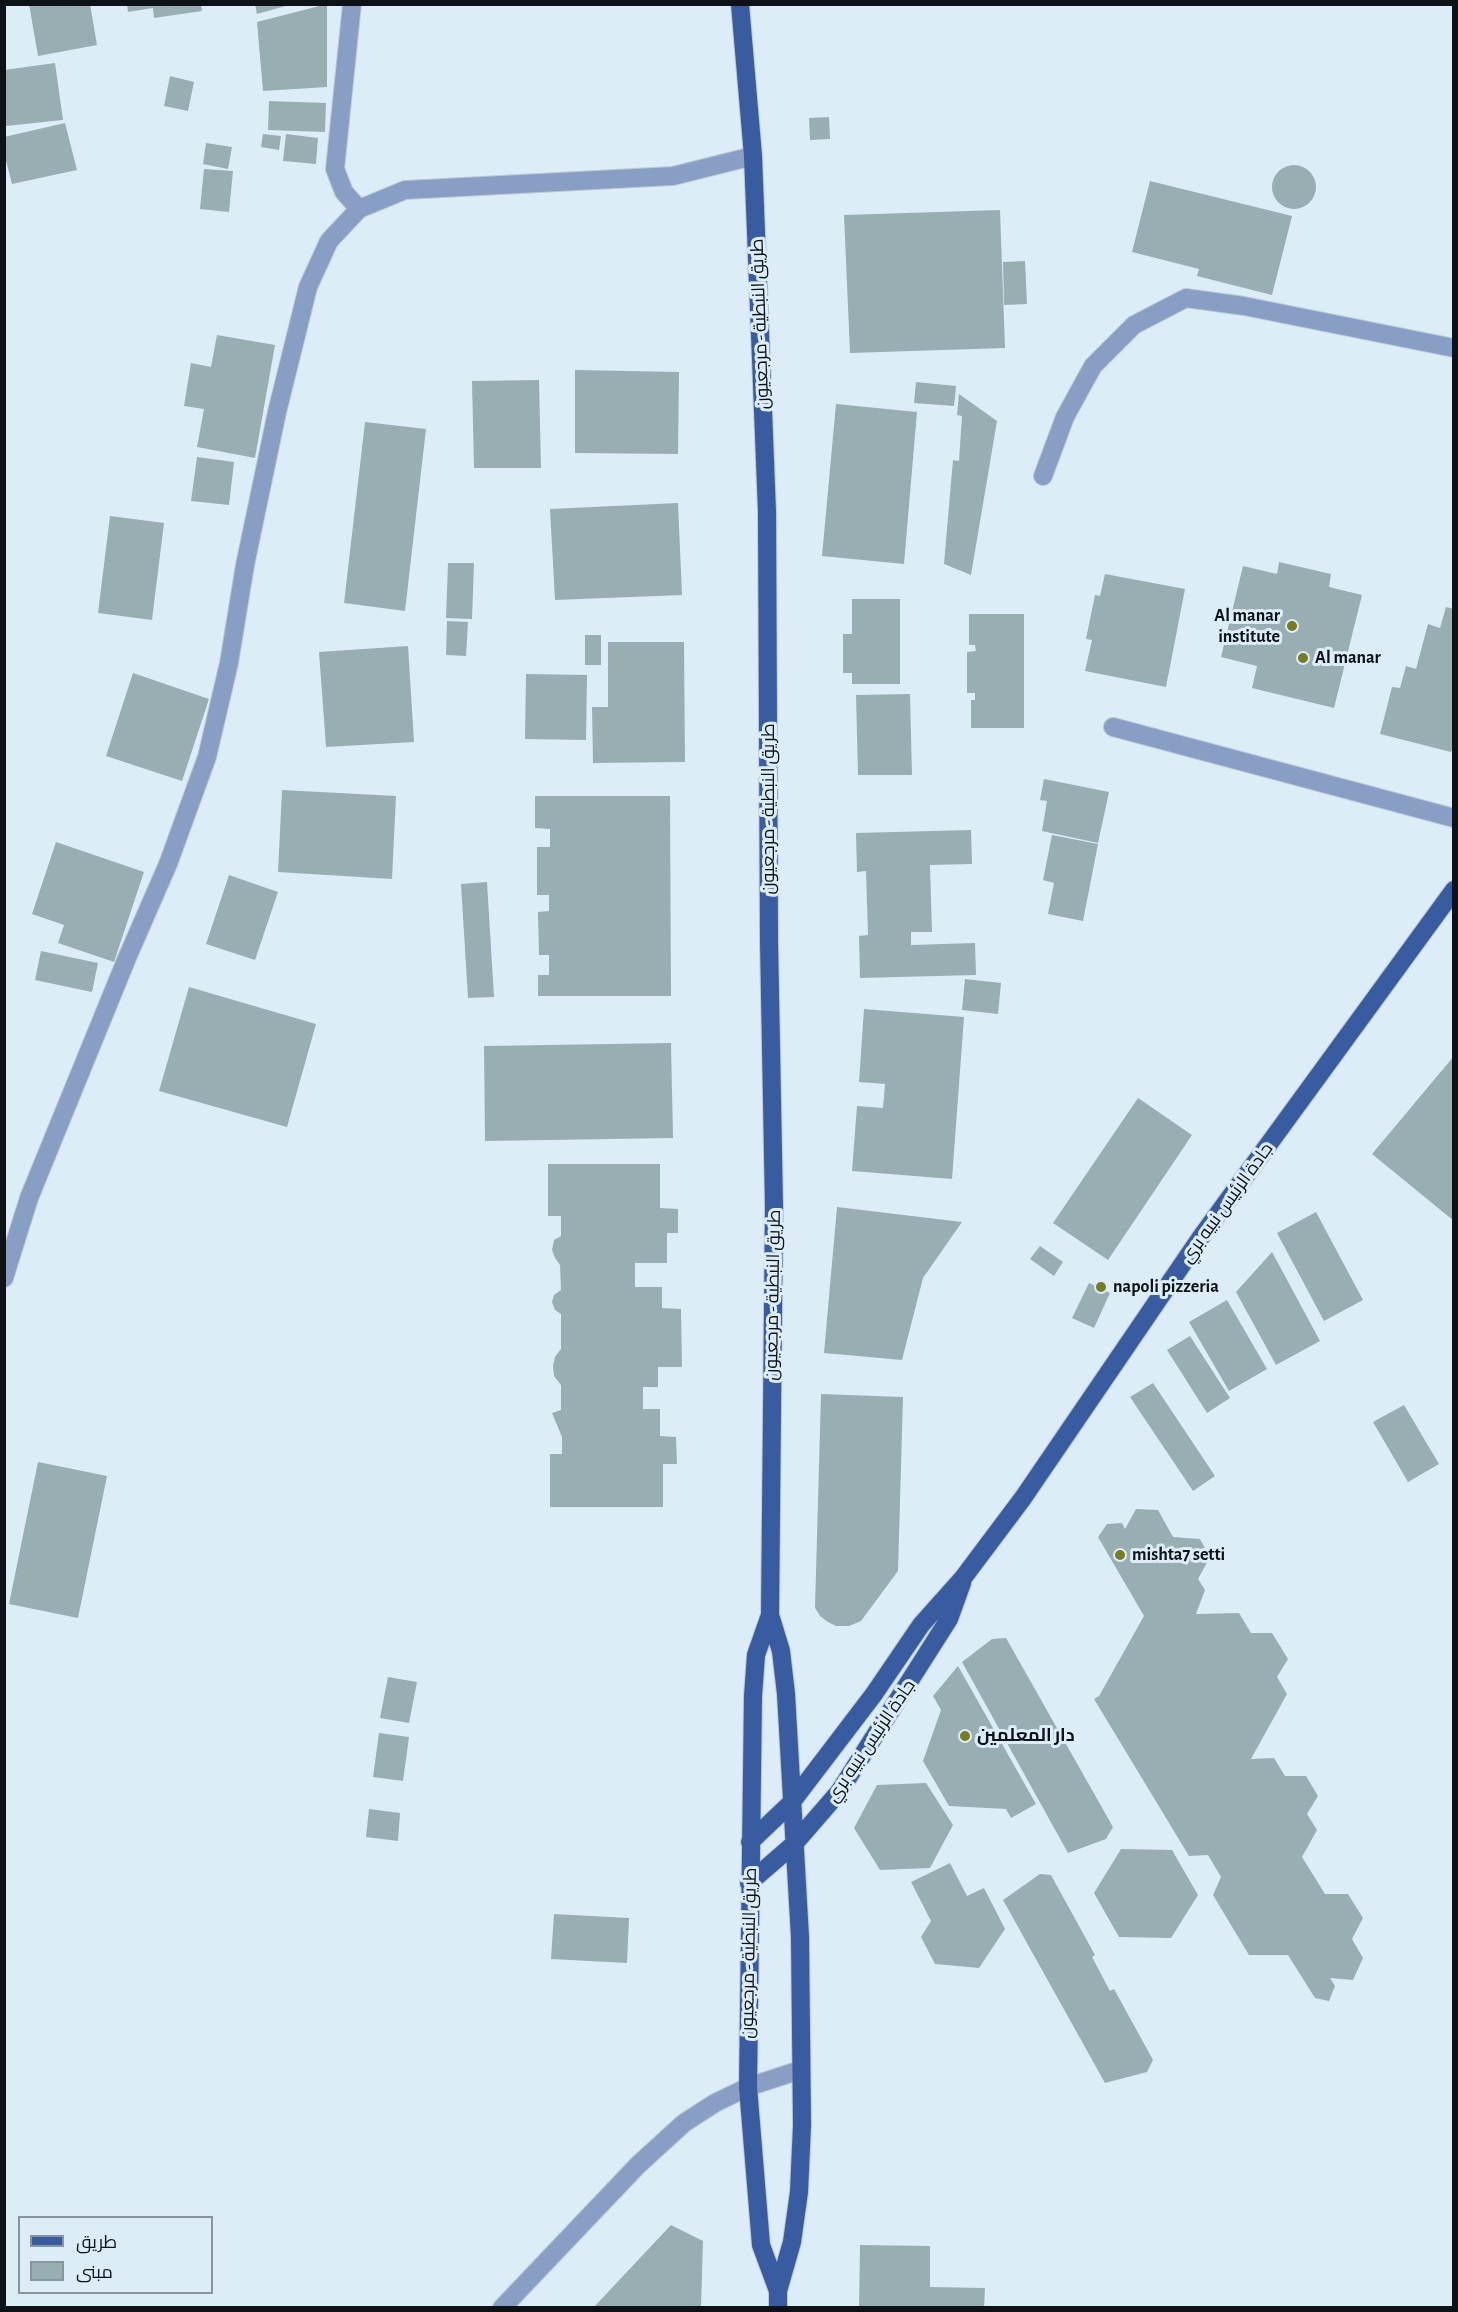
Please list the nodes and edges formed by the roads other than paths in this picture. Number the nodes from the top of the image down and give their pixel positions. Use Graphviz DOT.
graph roads {
  1 [pos="352,4"];
  2 [pos="740,4"];
  3 [pos="753,156"];
  4 [pos="359,209"];
  5 [pos="1454,348"];
  6 [pos="1043,476"];
  7 [pos="1113,727"];
  8 [pos="1454,818"];
  9 [pos="1454,890"];
  10 [pos="4,1278"];
  11 [pos="963,1578"];
  12 [pos="770,1615"];
  13 [pos="791,1803"];
  14 [pos="750,1842"];
  15 [pos="794,1844"];
  16 [pos="749,1883"];
  17 [pos="800,2070"];
  18 [pos="748,2087"];
  19 [pos="778,2299"];
  20 [pos="502,2307"];
  1 -- 4 [label="street"];
  2 -- 3 [label="main road, طريق النبطية - مرجعيون"];
  3 -- 4 [label="street"];
  3 -- 12 [label="main road, طريق النبطية - مرجعيون"];
  4 -- 10 [label="street"];
  5 -- 6 [label="street"];
  7 -- 8 [label="street"];
  9 -- 11 [label="main road, جادة الرئيس نبيه بري"];
  11 -- 13 [label="main road, جادة الرئيس نبيه بري"];
  11 -- 15 [label="main road, جادة الرئيس نبيه بري"];
  12 -- 13 [label="main road, طريق النبطية - مرجعيون"];
  12 -- 14 [label="main road, طريق النبطية - مرجعيون"];
  13 -- 14 [label="main road, جادة الرئيس نبيه بري"];
  13 -- 15 [label="main road, طريق النبطية - مرجعيون"];
  14 -- 16 [label="main road, طريق النبطية - مرجعيون"];
  15 -- 16 [label="main road, جادة الرئيس نبيه بري"];
  15 -- 17 [label="main road, طريق النبطية - مرجعيون"];
  16 -- 18 [label="main road, طريق النبطية - مرجعيون"];
  17 -- 18 [label="street"];
  17 -- 19 [label="main road, طريق النبطية - مرجعيون"];
  18 -- 19 [label="main road, طريق النبطية - مرجعيون"];
  18 -- 20 [label="street"];
}
